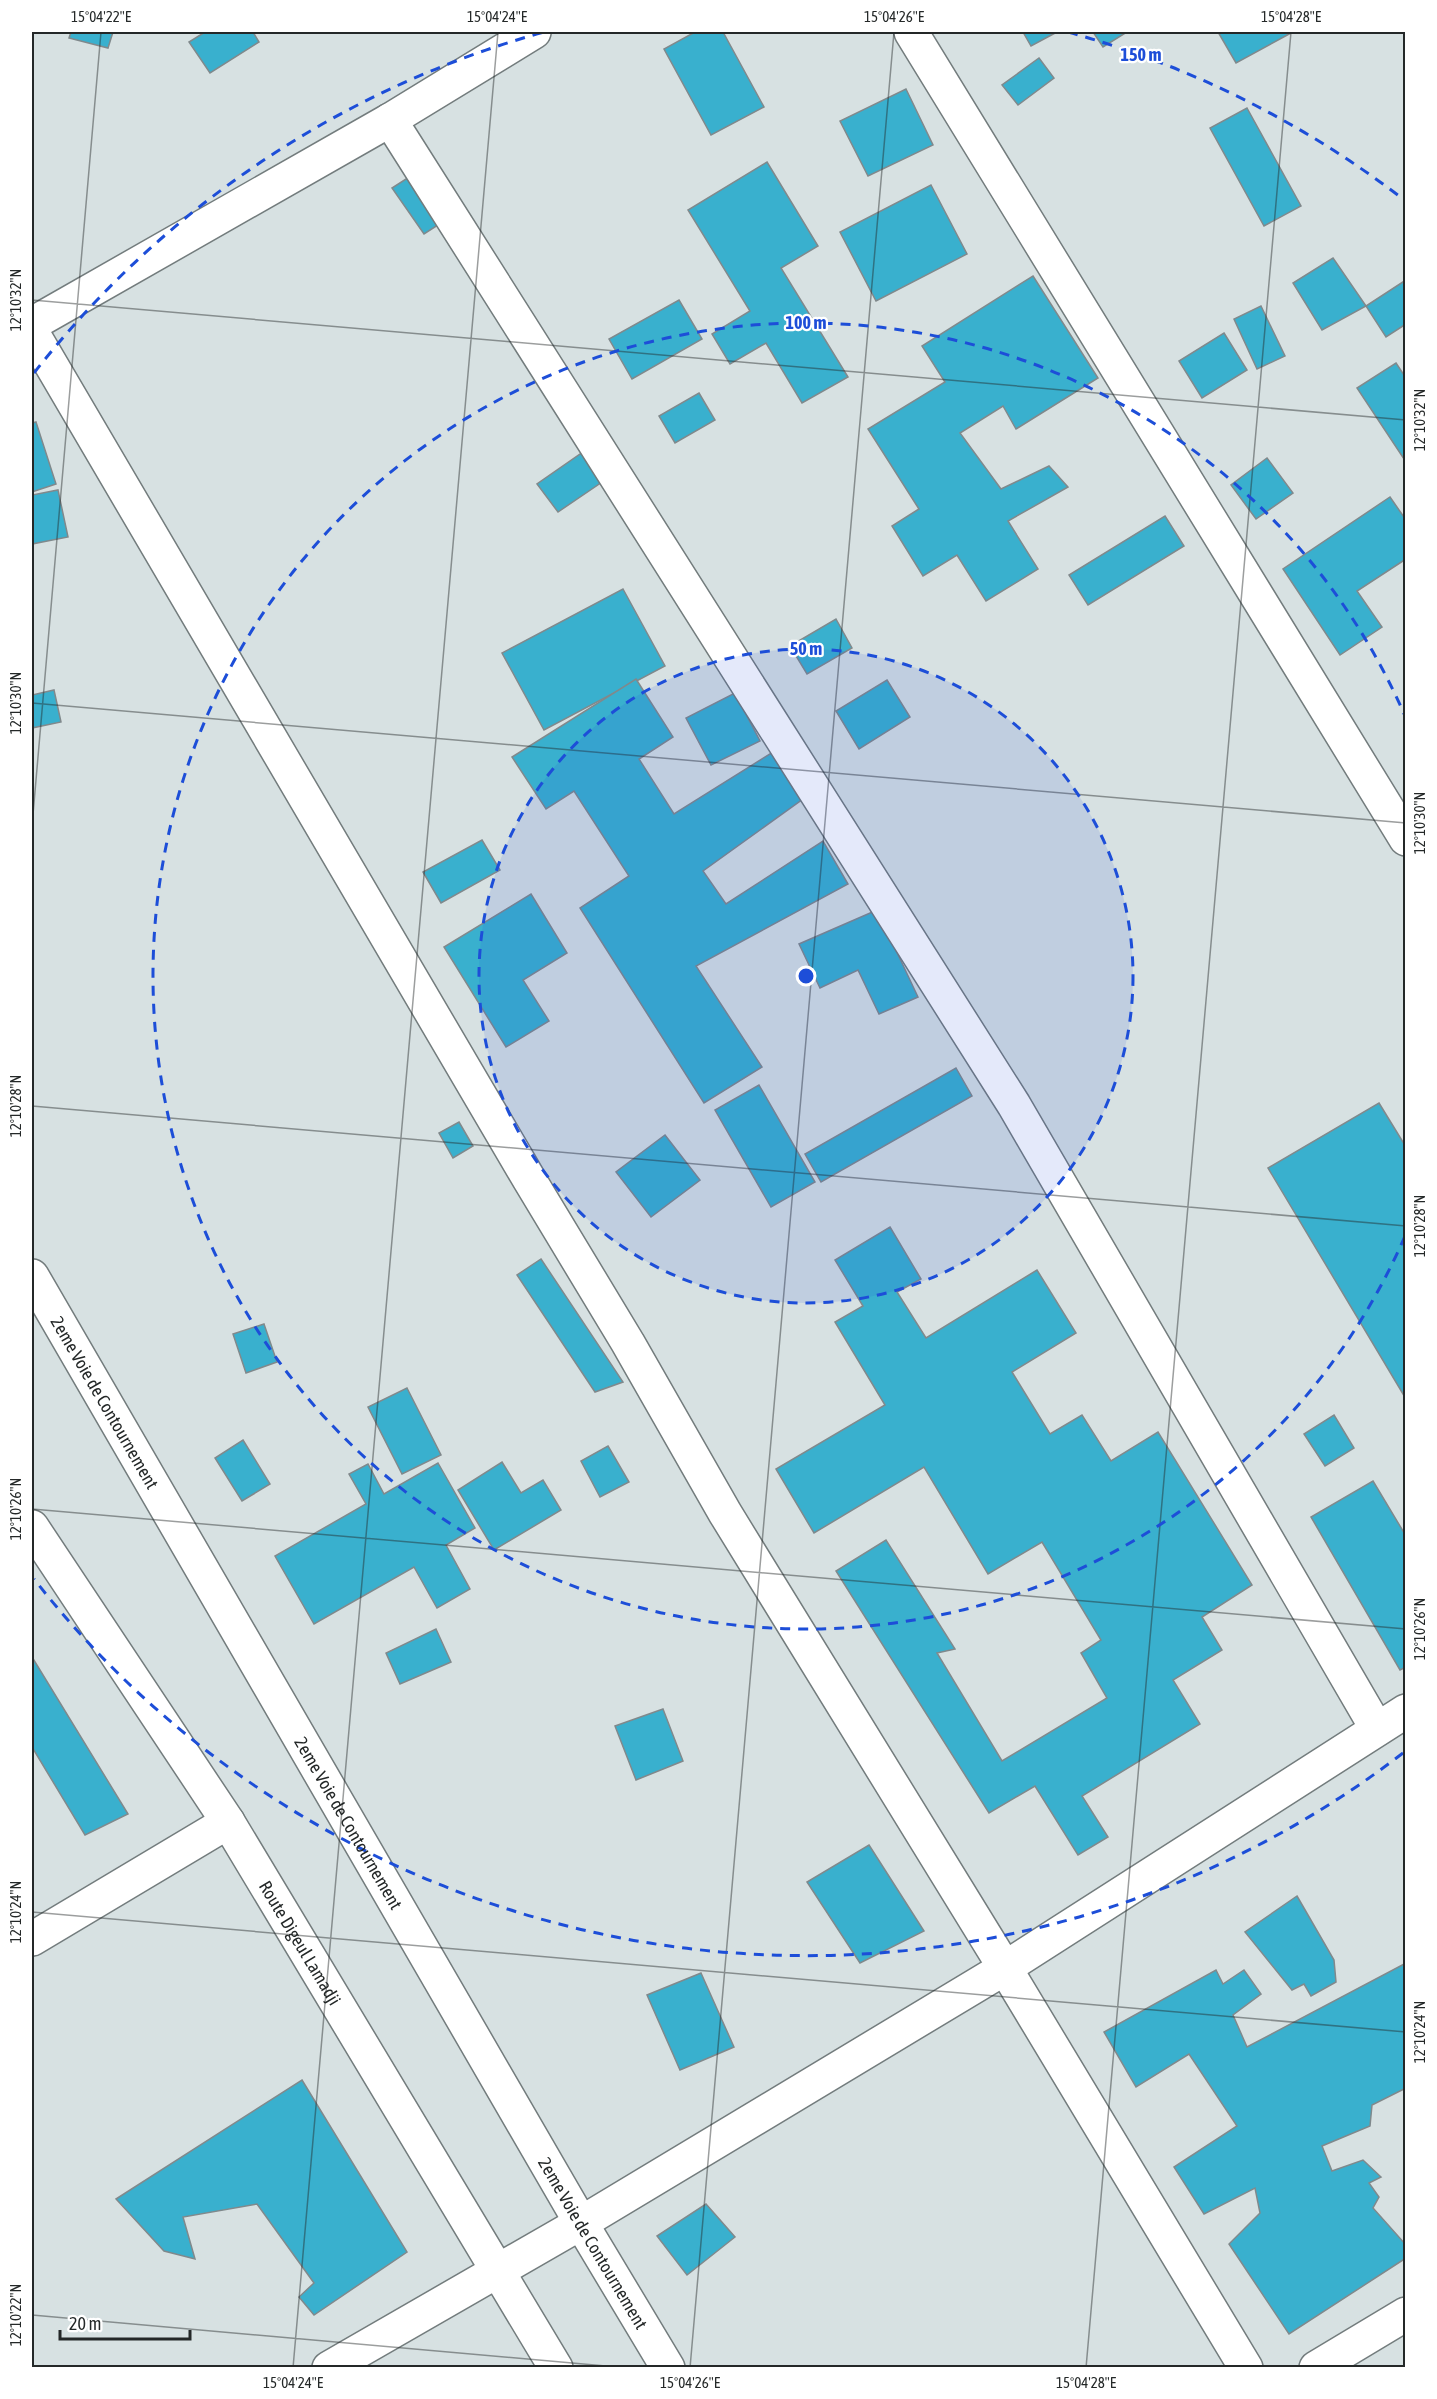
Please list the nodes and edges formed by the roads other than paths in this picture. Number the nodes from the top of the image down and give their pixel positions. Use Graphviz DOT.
graph roads {
  1 [pos="534,32"];
  2 [pos="911,32"];
  3 [pos="390,120"];
  4 [pos="32,324"];
  5 [pos="32,332"];
  6 [pos="1406,839"];
  7 [pos="32,1276"];
  8 [pos="32,1527"];
  9 [pos="1406,1711"];
  10 [pos="1377,1729"];
  11 [pos="228,1822"];
  12 [pos="32,1939"];
  13 [pos="1005,1968"];
  14 [pos="581,2223"];
  15 [pos="498,2272"];
  16 [pos="1406,2314"];
  17 [pos="329,2367"];
  18 [pos="556,2367"];
  19 [pos="668,2367"];
  20 [pos="1246,2367"];
  21 [pos="1316,2367"];
  1 -- 3 [label="street"];
  2 -- 6 [label="street"];
  3 -- 4 [label="street"];
  3 -- 10 [label="street"];
  5 -- 13 [label="street"];
  7 -- 14 [label="street, 2eme Voie de Contournement"];
  8 -- 11 [label="street, Route Digeul Lamadji"];
  9 -- 10 [label="street"];
  10 -- 13 [label="street"];
  11 -- 12 [label="street"];
  11 -- 15 [label="street, Route Digeul Lamadji"];
  13 -- 14 [label="street"];
  13 -- 20 [label="street"];
  14 -- 15 [label="street"];
  14 -- 19 [label="street, 2eme Voie de Contournement"];
  15 -- 17 [label="street"];
  15 -- 18 [label="street, Route Digeul Lamadji"];
  16 -- 21 [label="street"];
}
